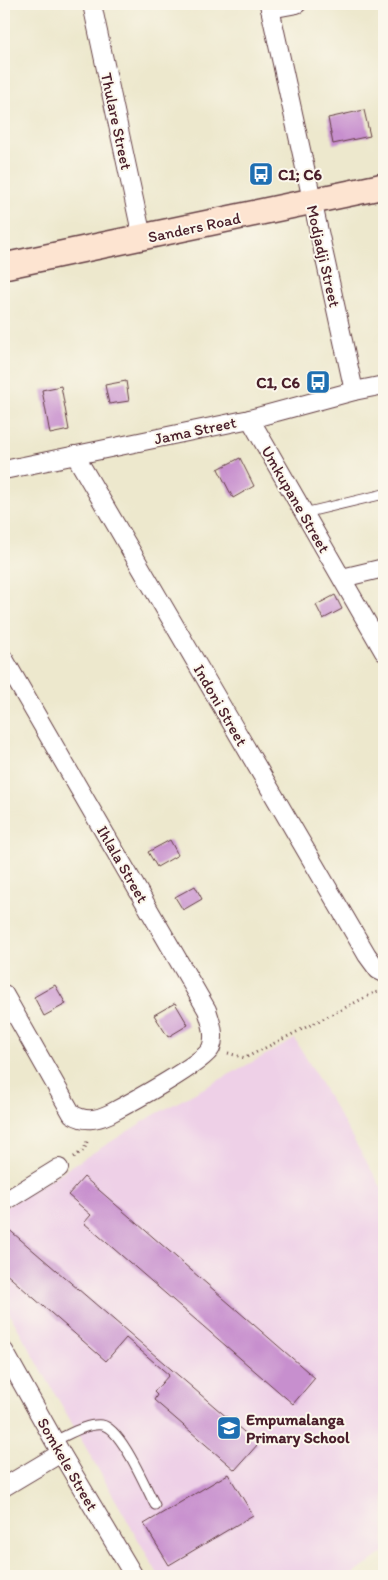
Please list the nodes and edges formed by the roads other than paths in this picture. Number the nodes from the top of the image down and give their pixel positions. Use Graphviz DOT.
graph roads {
  1 [pos="92,4"];
  2 [pos="297,4"];
  3 [pos="270,7"];
  4 [pos="384,186"];
  5 [pos="312,202"];
  6 [pos="142,238"];
  7 [pos="4,266"];
  8 [pos="384,385"];
  9 [pos="354,391"];
  10 [pos="250,419"];
  11 [pos="75,455"];
  12 [pos="4,470"];
  13 [pos="384,494"];
  14 [pos="304,513"];
  15 [pos="384,568"];
  16 [pos="342,578"];
  17 [pos="384,652"];
  18 [pos="4,659"];
  19 [pos="384,972"];
  20 [pos="4,994"];
  21 [pos="59,1168"];
  22 [pos="4,1202"];
  23 [pos="4,1351"];
  24 [pos="57,1447"];
  25 [pos="4,1487"];
  26 [pos="155,1505"];
  27 [pos="134,1576"];
  1 -- 6 [label="street, Thulare Street"];
  2 -- 3 [label="street"];
  3 -- 5 [label="street, Modjadji Street"];
  4 -- 5 [label="street, Sanders Road"];
  5 -- 6 [label="street, Sanders Road"];
  5 -- 9 [label="street, Modjadji Street"];
  6 -- 7 [label="street, Sanders Road"];
  8 -- 9 [label="street, Jama Street"];
  9 -- 10 [label="street, Jama Street"];
  10 -- 11 [label="street, Jama Street"];
  10 -- 14 [label="street, Umkupane Street"];
  11 -- 12 [label="street, Jama Street"];
  11 -- 19 [label="street, Indoni Street"];
  13 -- 14 [label="lane"];
  14 -- 16 [label="street, Umkupane Street"];
  15 -- 16 [label="street"];
  16 -- 17 [label="street, Umkupane Street"];
  18 -- 20 [label="street, Ihlala Street"];
  21 -- 22 [label="street"];
  23 -- 24 [label="street, Somkele Street"];
  24 -- 25 [label="street"];
  24 -- 26 [label="lane"];
  24 -- 27 [label="street, Somkele Street"];
}
